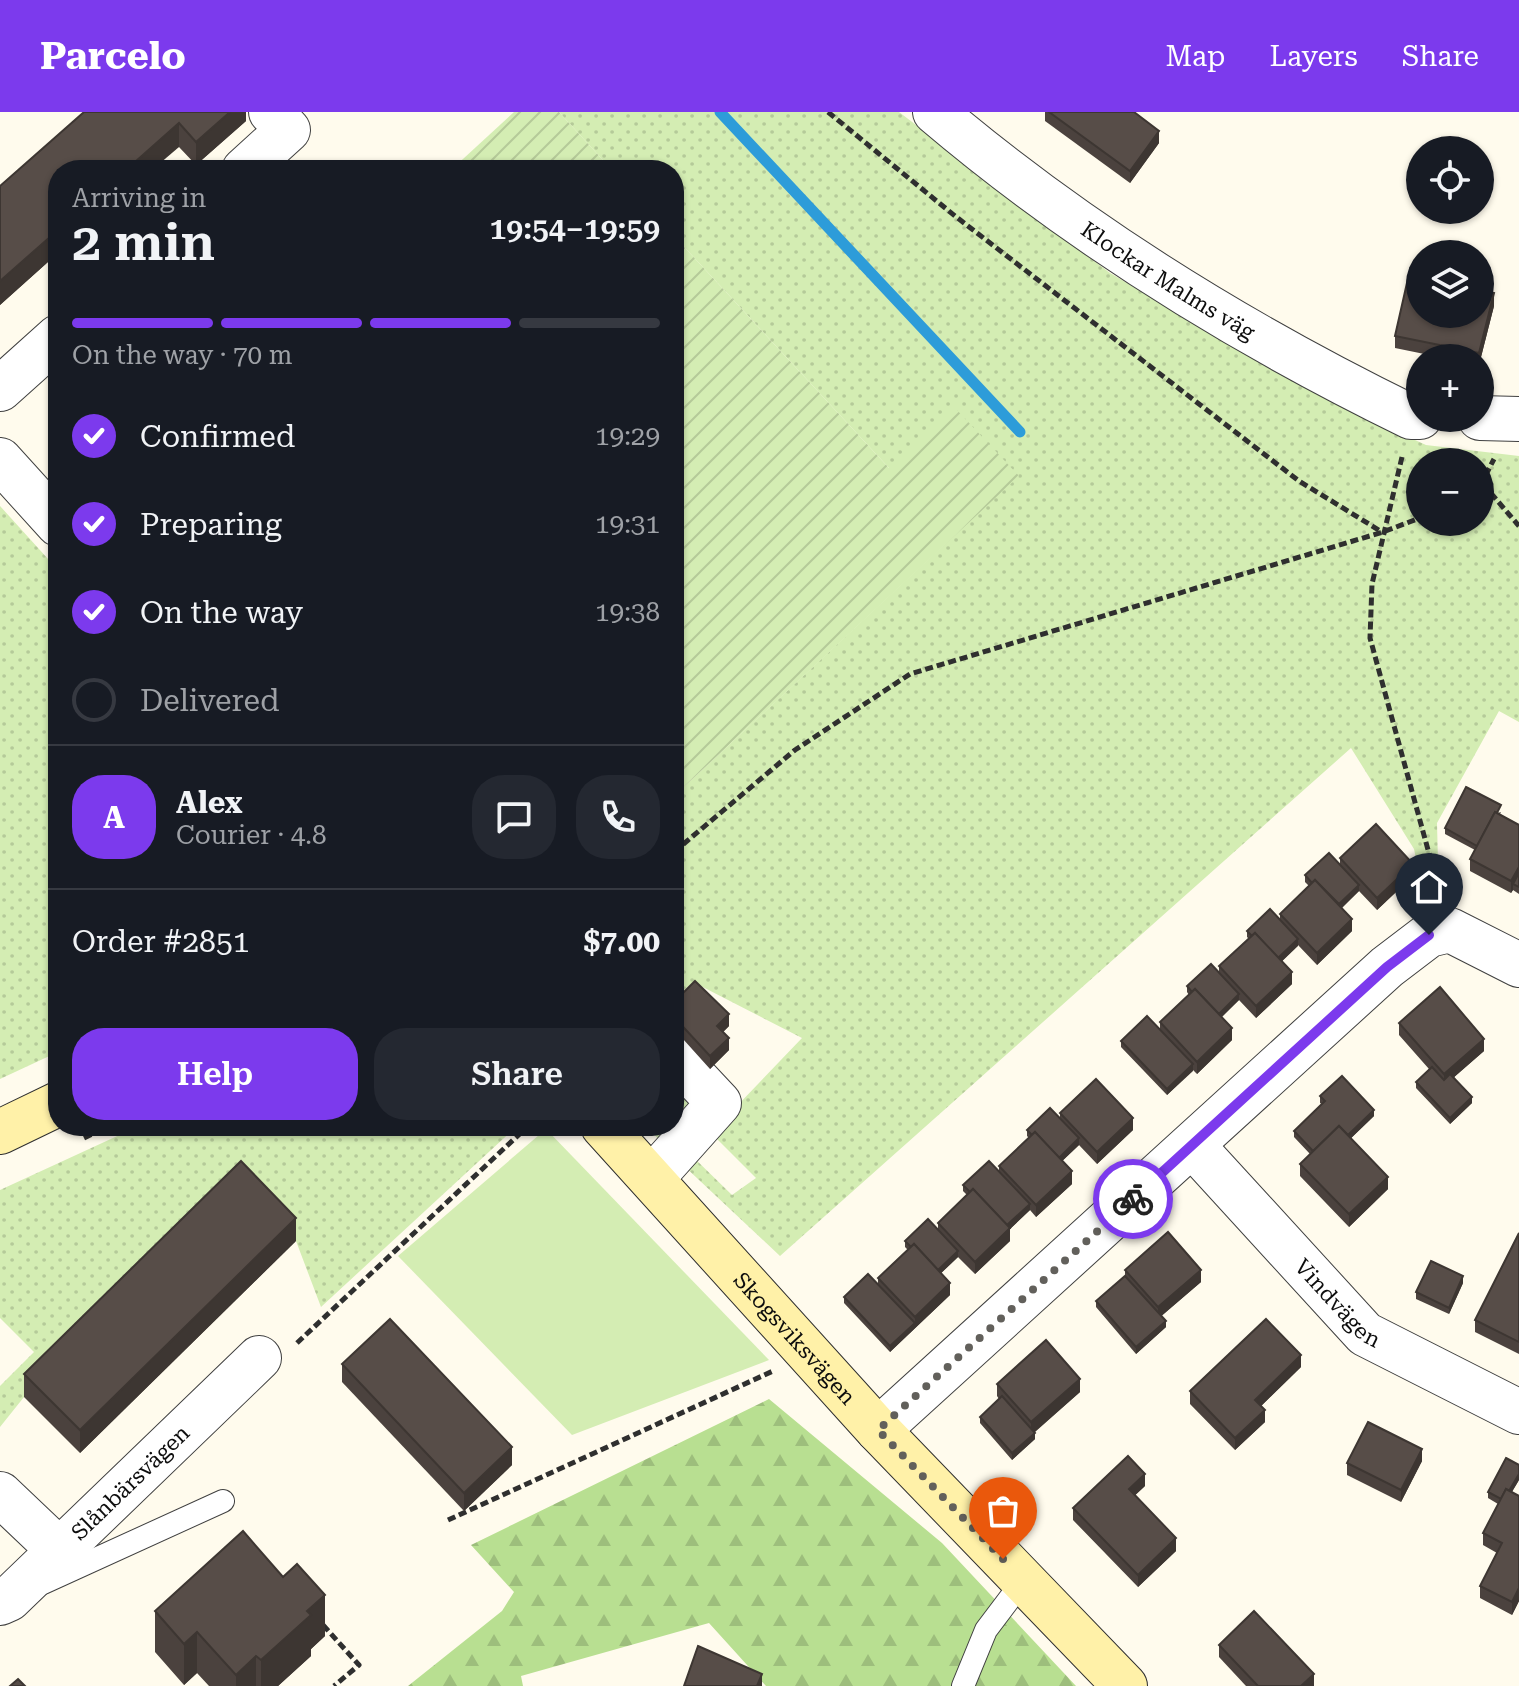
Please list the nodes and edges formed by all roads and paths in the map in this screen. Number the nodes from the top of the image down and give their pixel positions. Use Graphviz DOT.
graph roads {
  1 [pos="271,112"];
  2 [pos="828,112"];
  3 [pos="935,112"];
  4 [pos="255,160"];
  5 [pos="48,346"];
  6 [pos="0,389"];
  7 [pos="1406,412"];
  8 [pos="1494,418"];
  9 [pos="1519,419"];
  10 [pos="1412,432"];
  11 [pos="0,460"];
  12 [pos="1494,497"];
  13 [pos="48,513"];
  14 [pos="1406,523"];
  15 [pos="1519,526"];
  16 [pos="1383,532"];
  17 [pos="684,844"];
  18 [pos="1450,930"];
  19 [pos="1519,965"];
  20 [pos="684,1066"];
  21 [pos="48,1109"];
  22 [pos="0,1132"];
  23 [pos="517,1136"];
  24 [pos="613,1136"];
  25 [pos="1193,1146"];
  26 [pos="653,1177"];
  27 [pos="259,1358"];
  28 [pos="786,1365"];
  29 [pos="1519,1412"];
  30 [pos="878,1430"];
  31 [pos="0,1494"];
  32 [pos="223,1501"];
  33 [pos="448,1520"];
  34 [pos="59,1550"];
  35 [pos="1023,1581"];
  36 [pos="4,1601"];
  37 [pos="317,1620"];
  38 [pos="334,1686"];
  39 [pos="963,1686"];
  40 [pos="1125,1686"];
  1 -- 4 [label="street"];
  2 -- 16 [label="path"];
  3 -- 7 [label="street, Klockar Malms väg"];
  5 -- 6 [label="street"];
  8 -- 9 [label="street"];
  10 -- 16 [label="path"];
  11 -- 13 [label="street"];
  12 -- 15 [label="path"];
  14 -- 16 [label="path"];
  16 -- 17 [label="path"];
  16 -- 18 [label="path"];
  18 -- 19 [label="street"];
  18 -- 25 [label="street"];
  20 -- 26 [label="street"];
  21 -- 22 [label="street"];
  23 -- 27 [label="path"];
  24 -- 26 [label="street, Skogsviksvägen"];
  25 -- 29 [label="street, Vindvägen"];
  25 -- 30 [label="street"];
  26 -- 30 [label="street, Skogsviksvägen"];
  27 -- 34 [label="street, Slånbärsvägen"];
  28 -- 33 [label="path"];
  30 -- 35 [label="street, Skogsviksvägen"];
  31 -- 34 [label="street"];
  32 -- 36 [label="lane"];
  34 -- 36 [label="street, Slånbärsvägen"];
  35 -- 39 [label="lane"];
  35 -- 40 [label="street, Skogsviksvägen"];
  37 -- 38 [label="path"];
}
